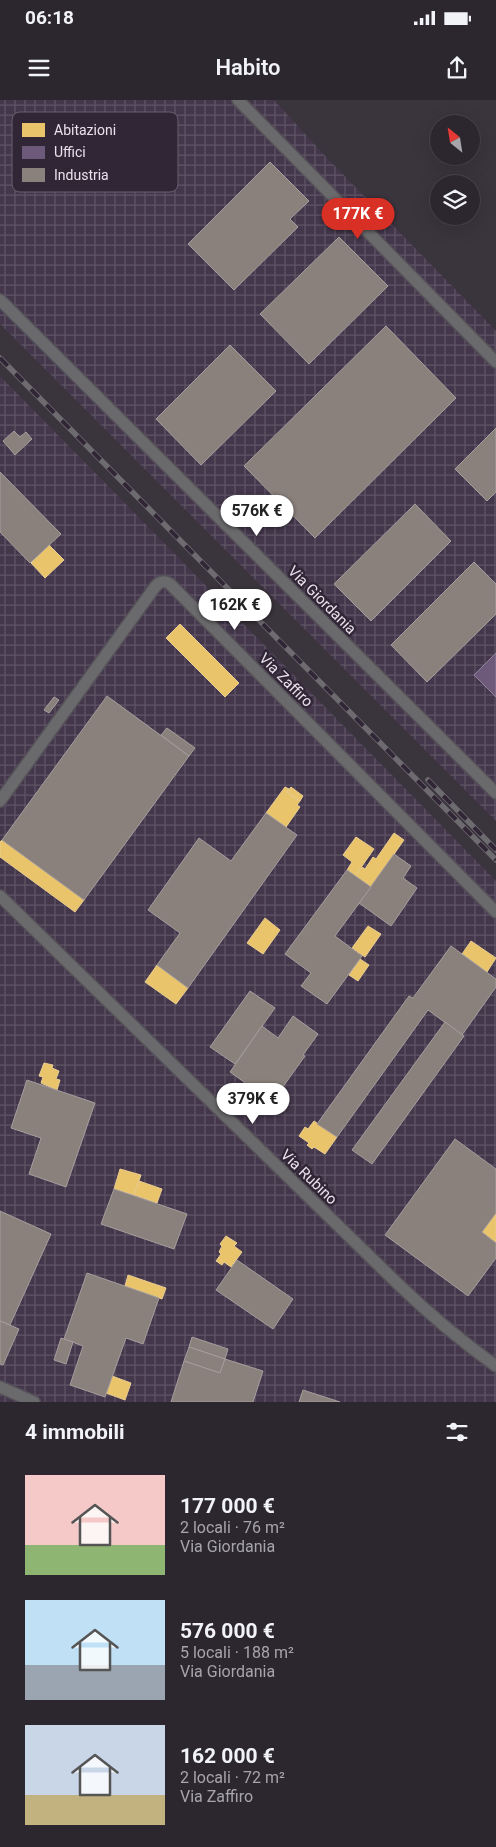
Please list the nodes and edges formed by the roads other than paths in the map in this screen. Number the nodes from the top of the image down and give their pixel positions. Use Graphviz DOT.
graph roads {
  1 [pos="238,100"];
  2 [pos="0,300"];
  3 [pos="496,362"];
  4 [pos="496,793"];
  5 [pos="0,801"];
  6 [pos="0,896"];
  7 [pos="496,912"];
  8 [pos="496,1366"];
  9 [pos="0,1387"];
  10 [pos="34,1402"];
  1 -- 3 [label="street"];
  2 -- 4 [label="street, Via Giordania"];
  5 -- 7 [label="street, Via Zaffiro"];
  6 -- 8 [label="street, Via Rubino"];
  9 -- 10 [label="street"];
}
